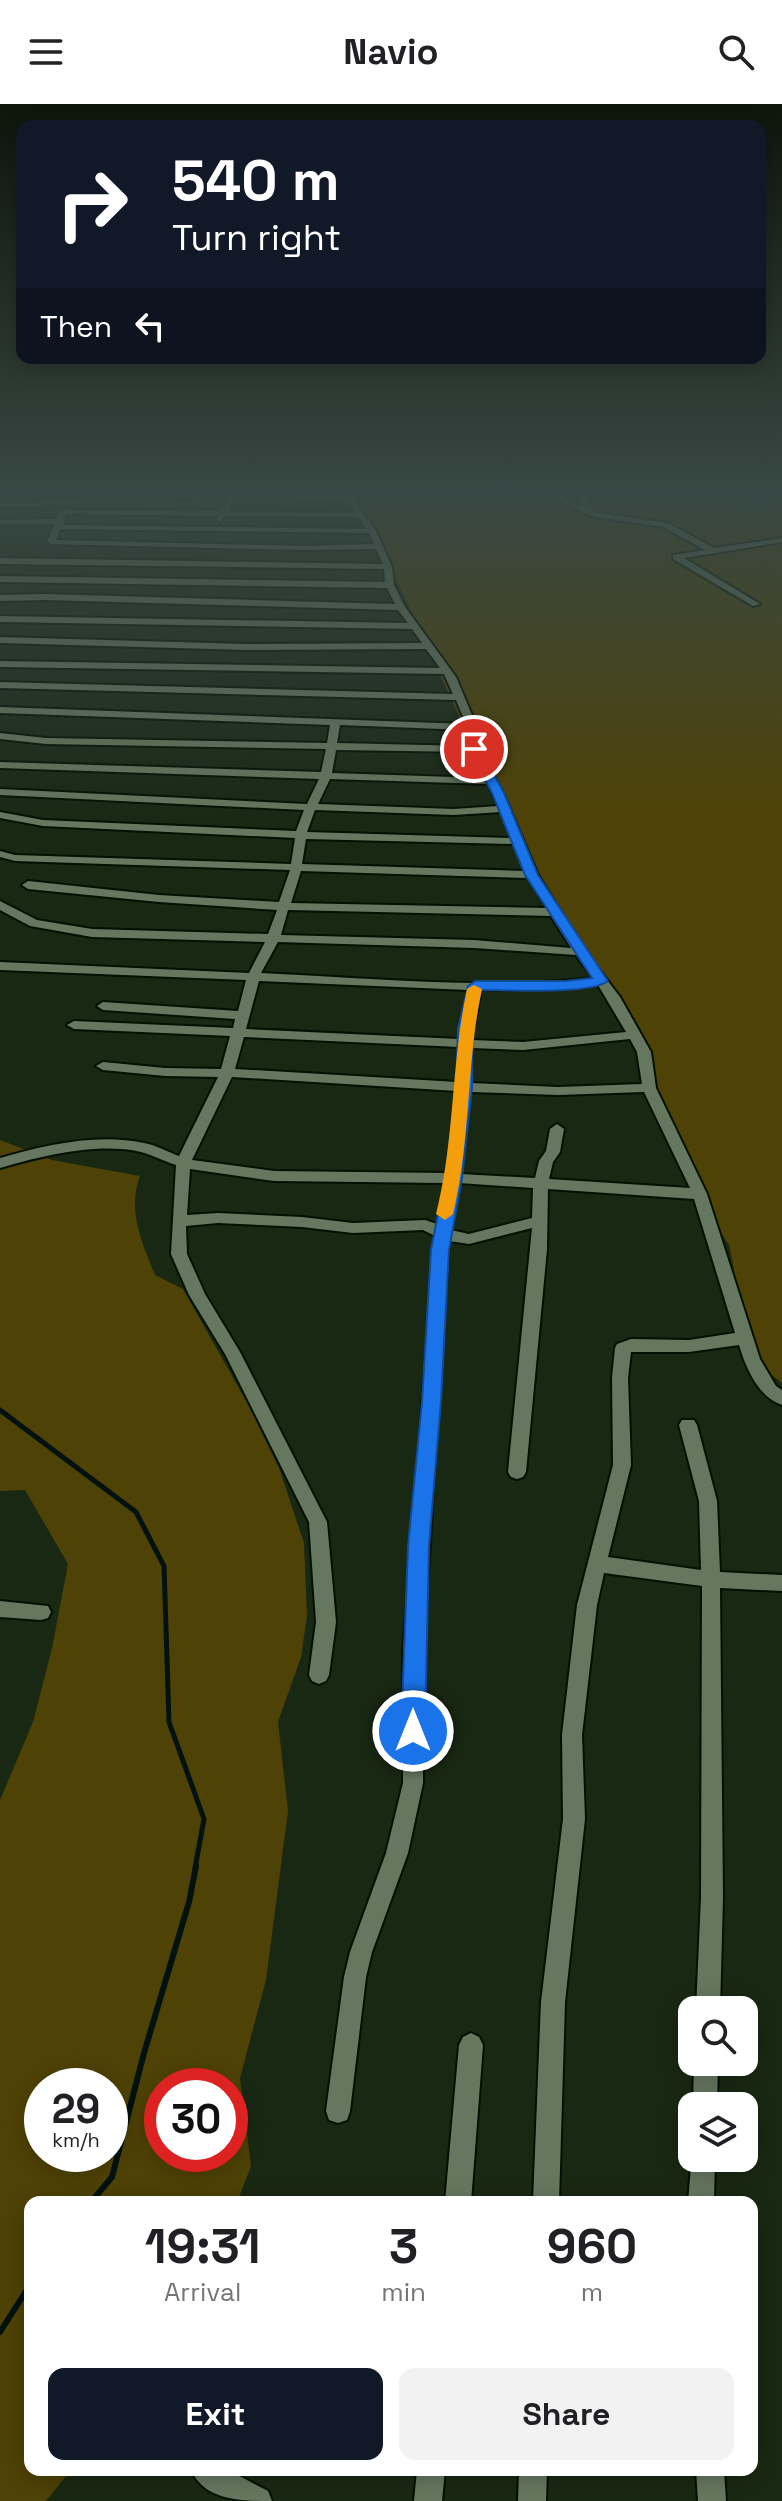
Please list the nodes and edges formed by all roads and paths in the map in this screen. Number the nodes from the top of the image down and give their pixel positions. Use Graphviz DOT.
graph roads {
  1 [pos="175,602"];
  2 [pos="208,602"];
  3 [pos="398,602"];
  4 [pos="752,602"];
  5 [pos="756,604"];
  6 [pos="401,607"];
  7 [pos="0,619"];
  8 [pos="160,623"];
  9 [pos="412,626"];
  10 [pos="0,640"];
  11 [pos="147,643"];
  12 [pos="427,646"];
  13 [pos="0,664"];
  14 [pos="135,666"];
  15 [pos="447,671"];
  16 [pos="0,685"];
  17 [pos="126,689"];
  18 [pos="460,697"];
  19 [pos="0,710"];
  20 [pos="122,715"];
  21 [pos="336,722"];
  22 [pos="472,727"];
  23 [pos="0,736"];
  24 [pos="330,747"];
  25 [pos="474,749"];
  26 [pos="0,765"];
  27 [pos="326,775"];
  28 [pos="491,781"];
  29 [pos="0,792"];
  30 [pos="312,807"];
  31 [pos="503,809"];
  32 [pos="0,815"];
  33 [pos="300,835"];
  34 [pos="516,841"];
  35 [pos="0,854"];
  36 [pos="296,869"];
  37 [pos="532,875"];
  38 [pos="28,885"];
  39 [pos="0,905"];
  40 [pos="284,905"];
  41 [pos="556,912"];
  42 [pos="273,939"];
  43 [pos="580,952"];
  44 [pos="0,966"];
  45 [pos="254,975"];
  46 [pos="601,981"];
  47 [pos="475,986"];
  48 [pos="103,1006"];
  49 [pos="240,1023"];
  50 [pos="74,1025"];
  51 [pos="634,1035"];
  52 [pos="465,1043"];
  53 [pos="103,1066"];
  54 [pos="227,1073"];
  55 [pos="464,1087"];
  56 [pos="649,1088"];
  57 [pos="557,1129"];
  58 [pos="0,1163"];
  59 [pos="183,1163"];
  60 [pos="453,1178"];
  61 [pos="541,1184"];
  62 [pos="700,1194"];
  63 [pos="179,1221"];
  64 [pos="540,1221"];
  65 [pos="443,1231"];
  66 [pos="744,1338"];
  67 [pos="782,1399"];
  68 [pos="688,1425"];
  69 [pos="517,1472"];
  70 [pos="598,1564"];
  71 [pos="711,1579"];
  72 [pos="782,1583"];
  73 [pos="0,1609"];
  74 [pos="41,1612"];
  75 [pos="319,1675"];
  76 [pos="708,1996"];
  77 [pos="471,2045"];
  78 [pos="338,2111"];
  79 [pos="702,2172"];
  80 [pos="458,2196"];
  81 [pos="546,2196"];
  82 [pos="701,2196"];
  83 [pos="213,2476"];
  84 [pos="430,2476"];
  85 [pos="533,2476"];
  86 [pos="710,2476"];
  87 [pos="258,2501"];
  88 [pos="428,2501"];
  89 [pos="532,2501"];
  90 [pos="712,2501"];
  1 -- 8 [label="street"];
  2 -- 6 [label="street"];
  3 -- 6 [label="street"];
  4 -- 5 [label="street"];
  6 -- 9 [label="street"];
  7 -- 8 [label="street"];
  8 -- 9 [label="street"];
  8 -- 11 [label="street"];
  9 -- 12 [label="street"];
  10 -- 11 [label="street"];
  11 -- 12 [label="street"];
  11 -- 14 [label="street"];
  12 -- 15 [label="street"];
  13 -- 14 [label="street"];
  14 -- 15 [label="street"];
  14 -- 17 [label="street"];
  15 -- 18 [label="street"];
  16 -- 17 [label="street"];
  17 -- 18 [label="street"];
  17 -- 20 [label="street"];
  18 -- 22 [label="street"];
  19 -- 20 [label="street"];
  20 -- 21 [label="street"];
  21 -- 22 [label="street"];
  21 -- 24 [label="street"];
  22 -- 25 [label="street"];
  23 -- 24 [label="street"];
  24 -- 25 [label="street"];
  24 -- 27 [label="street"];
  25 -- 28 [label="street"];
  26 -- 27 [label="street"];
  27 -- 28 [label="street"];
  27 -- 30 [label="street"];
  28 -- 31 [label="street"];
  29 -- 30 [label="street"];
  30 -- 31 [label="street"];
  30 -- 33 [label="street"];
  31 -- 34 [label="street"];
  32 -- 33 [label="street"];
  33 -- 34 [label="street"];
  33 -- 36 [label="street"];
  34 -- 37 [label="street"];
  35 -- 36 [label="street"];
  36 -- 37 [label="street"];
  36 -- 40 [label="street"];
  37 -- 41 [label="street"];
  38 -- 40 [label="street"];
  39 -- 42 [label="street"];
  40 -- 41 [label="street"];
  40 -- 42 [label="street"];
  41 -- 43 [label="street"];
  42 -- 43 [label="street"];
  42 -- 45 [label="street"];
  43 -- 46 [label="street"];
  44 -- 45 [label="street"];
  45 -- 47 [label="street"];
  45 -- 49 [label="street"];
  46 -- 47 [label="street"];
  46 -- 51 [label="street"];
  47 -- 52 [label="street"];
  48 -- 49 [label="street"];
  49 -- 50 [label="street"];
  49 -- 52 [label="street"];
  49 -- 54 [label="street"];
  51 -- 52 [label="street"];
  51 -- 56 [label="street"];
  52 -- 55 [label="street"];
  53 -- 54 [label="street"];
  54 -- 55 [label="street"];
  54 -- 59 [label="street"];
  55 -- 56 [label="street"];
  55 -- 60 [label="street"];
  56 -- 62 [label="street"];
  57 -- 61 [label="street"];
  58 -- 59 [label="street"];
  59 -- 60 [label="street"];
  59 -- 63 [label="street"];
  60 -- 61 [label="street"];
  60 -- 65 [label="street"];
  61 -- 62 [label="street"];
  61 -- 64 [label="street"];
  62 -- 66 [label="street"];
  63 -- 65 [label="street"];
  63 -- 75 [label="street"];
  64 -- 65 [label="street"];
  64 -- 69 [label="street"];
  65 -- 78 [label="street"];
  66 -- 67 [label="street"];
  66 -- 70 [label="street"];
  68 -- 71 [label="street"];
  70 -- 71 [label="street"];
  70 -- 81 [label="street"];
  71 -- 72 [label="street"];
  71 -- 76 [label="street"];
  73 -- 74 [label="street"];
  77 -- 80 [label="street"];
  79 -- 82 [label="street"];
  83 -- 87 [label="street"];
  84 -- 88 [label="street"];
  85 -- 89 [label="street"];
  86 -- 90 [label="street"];
}
